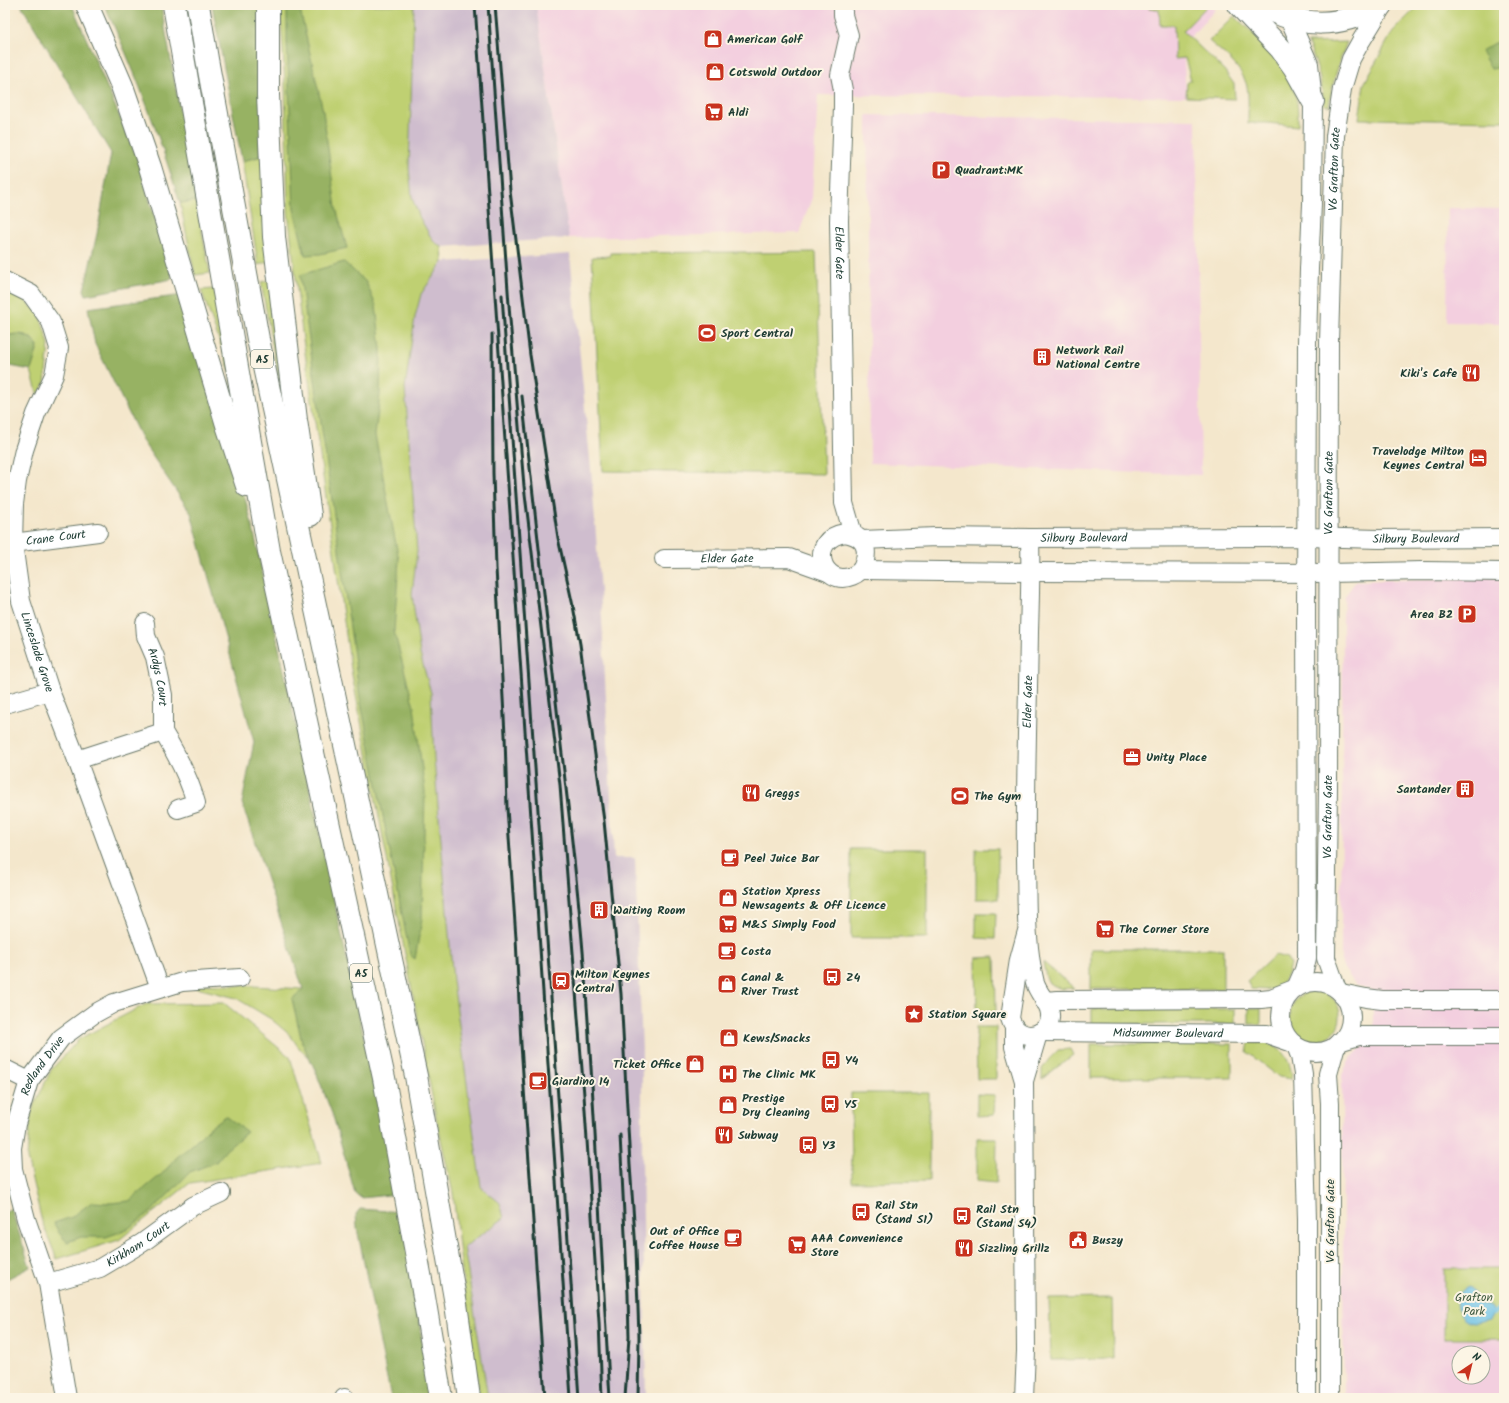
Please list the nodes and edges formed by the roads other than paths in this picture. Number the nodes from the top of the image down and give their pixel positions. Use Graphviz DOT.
graph roads {
  1 [pos="87,5"];
  2 [pos="174,5"];
  3 [pos="198,5"];
  4 [pos="268,5"];
  5 [pos="843,5"];
  6 [pos="1382,5"];
  7 [pos="1251,10"];
  8 [pos="1289,18"];
  9 [pos="1313,100"];
  10 [pos="5,281"];
  11 [pos="844,503"];
  12 [pos="98,532"];
  13 [pos="857,537"];
  14 [pos="1307,537"];
  15 [pos="1329,537"];
  16 [pos="1030,538"];
  17 [pos="1504,538"];
  18 [pos="827,541"];
  19 [pos="13,543"];
  20 [pos="269,551"];
  21 [pos="789,558"];
  22 [pos="664,559"];
  23 [pos="862,570"];
  24 [pos="828,572"];
  25 [pos="1030,572"];
  26 [pos="1504,572"];
  27 [pos="1307,573"];
  28 [pos="1329,573"];
  29 [pos="145,623"];
  30 [pos="50,691"];
  31 [pos="5,704"];
  32 [pos="339,711"];
  33 [pos="163,732"];
  34 [pos="77,760"];
  35 [pos="178,809"];
  36 [pos="1027,931"];
  37 [pos="240,978"];
  38 [pos="160,988"];
  39 [pos="1295,988"];
  40 [pos="1339,991"];
  41 [pos="1504,1000"];
  42 [pos="1044,1001"];
  43 [pos="1011,1008"];
  44 [pos="1014,1027"];
  45 [pos="1039,1033"];
  46 [pos="1504,1036"];
  47 [pos="1338,1044"];
  48 [pos="1295,1045"];
  49 [pos="5,1069"];
  50 [pos="29,1081"];
  51 [pos="1024,1081"];
  52 [pos="221,1193"];
  53 [pos="48,1283"];
  54 [pos="67,1398"];
  55 [pos="441,1398"];
  56 [pos="469,1398"];
  57 [pos="1024,1398"];
  58 [pos="1307,1398"];
  59 [pos="1330,1398"];
  1 -- 20 [label="main road"];
  2 -- 20 [label="main road, A5"];
  3 -- 32 [label="main road, A5"];
  4 -- 32 [label="main road"];
  5 -- 11 [label="street, Elder Gate"];
  6 -- 8 [label="main road"];
  6 -- 15 [label="street, V6 Grafton Gate"];
  7 -- 8 [label="main road"];
  7 -- 9 [label="main road"];
  8 -- 9 [label="street, V6 Grafton Gate"];
  9 -- 14 [label="street, V6 Grafton Gate"];
  10 -- 19 [label="street, Linceslade Grove"];
  11 -- 13 [label="street, Elder Gate"];
  11 -- 18 [label="street, Elder Gate"];
  12 -- 19 [label="street, Crane Court"];
  13 -- 16 [label="street, Silbury Boulevard"];
  13 -- 18 [label="street"];
  13 -- 23 [label="street"];
  14 -- 15 [label="street, Silbury Boulevard"];
  14 -- 16 [label="street, Silbury Boulevard"];
  14 -- 27 [label="street, V6 Grafton Gate"];
  15 -- 17 [label="street, Silbury Boulevard"];
  15 -- 28 [label="street, V6 Grafton Gate"];
  16 -- 25 [label="street, Elder Gate"];
  18 -- 21 [label="street, Elder Gate"];
  18 -- 24 [label="street"];
  19 -- 30 [label="street, Linceslade Grove"];
  20 -- 55 [label="main road, A5"];
  21 -- 22 [label="street, Elder Gate"];
  21 -- 24 [label="street, Elder Gate"];
  23 -- 24 [label="street"];
  23 -- 25 [label="street"];
  25 -- 27 [label="street"];
  25 -- 36 [label="street, Elder Gate"];
  26 -- 28 [label="street"];
  27 -- 28 [label="street"];
  27 -- 39 [label="street, V6 Grafton Gate"];
  28 -- 40 [label="street, V6 Grafton Gate"];
  29 -- 33 [label="street, Ardys Court"];
  30 -- 31 [label="street"];
  30 -- 34 [label="street, Linceslade Grove"];
  32 -- 56 [label="main road, A5"];
  33 -- 34 [label="street"];
  33 -- 35 [label="street"];
  34 -- 38 [label="street, Linceslade Grove"];
  36 -- 42 [label="street"];
  36 -- 43 [label="street"];
  37 -- 38 [label="street, Redland Drive"];
  38 -- 50 [label="street, Redland Drive"];
  39 -- 40 [label="street"];
  39 -- 42 [label="street"];
  39 -- 48 [label="street"];
  40 -- 41 [label="street"];
  40 -- 47 [label="street"];
  42 -- 43 [label="street"];
  42 -- 45 [label="street"];
  43 -- 44 [label="street"];
  44 -- 45 [label="street"];
  44 -- 51 [label="street"];
  45 -- 48 [label="street, Midsummer Boulevard"];
  45 -- 51 [label="street"];
  46 -- 47 [label="street"];
  47 -- 48 [label="street"];
  47 -- 59 [label="street, V6 Grafton Gate"];
  48 -- 58 [label="street, V6 Grafton Gate"];
  49 -- 50 [label="street"];
  50 -- 53 [label="street, Redland Drive"];
  51 -- 57 [label="street"];
  52 -- 53 [label="street, Kirkham Court"];
  53 -- 54 [label="street, Redland Drive"];
}
